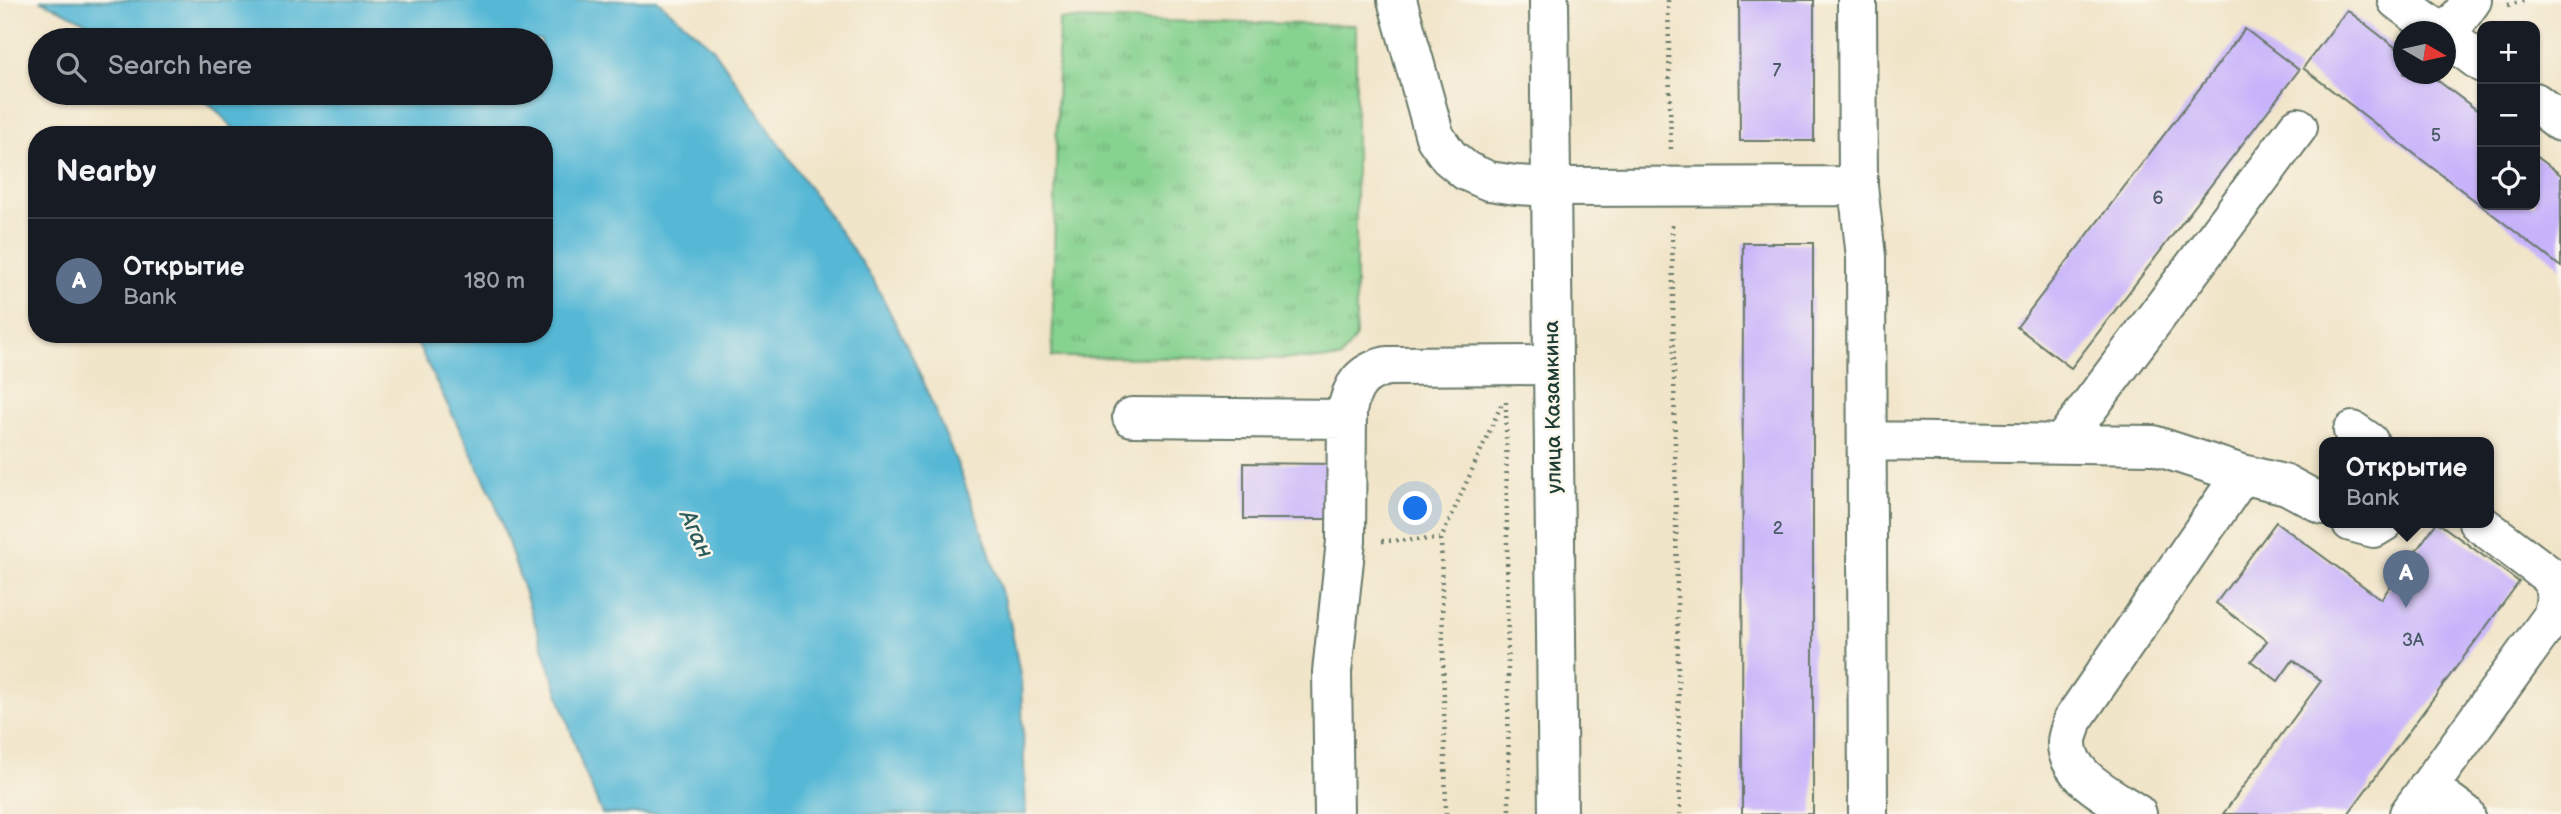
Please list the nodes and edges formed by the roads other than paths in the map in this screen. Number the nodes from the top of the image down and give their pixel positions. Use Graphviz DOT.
graph roads {
  1 [pos="1397,0"];
  2 [pos="1549,0"];
  3 [pos="1857,0"];
  4 [pos="2397,0"];
  5 [pos="2472,0"];
  6 [pos="2425,21"];
  7 [pos="2456,22"];
  8 [pos="2456,44"];
  9 [pos="2477,59"];
  10 [pos="2540,106"];
  11 [pos="2561,122"];
  12 [pos="2298,127"];
  13 [pos="1858,186"];
  14 [pos="1550,187"];
  15 [pos="1553,365"];
  16 [pos="1132,418"];
  17 [pos="1347,419"];
  18 [pos="1867,442"];
  19 [pos="2062,443"];
  20 [pos="2242,474"];
  21 [pos="2319,502"];
  22 [pos="2486,528"];
  23 [pos="2418,801"];
  24 [pos="1334,814"];
  25 [pos="1558,814"];
  26 [pos="1868,814"];
  27 [pos="2137,814"];
  28 [pos="2465,814"];
  1 -- 14 [label="main road"];
  2 -- 14 [label="main road, улица Казамкина"];
  3 -- 13 [label="main road"];
  4 -- 6 [label="main road"];
  5 -- 7 [label="main road"];
  8 -- 9 [label="main road"];
  10 -- 11 [label="main road"];
  12 -- 19 [label="main road"];
  13 -- 14 [label="main road"];
  13 -- 18 [label="main road"];
  14 -- 15 [label="main road, улица Казамкина"];
  15 -- 17 [label="main road"];
  15 -- 25 [label="main road, улица Казамкина"];
  16 -- 17 [label="main road"];
  17 -- 24 [label="main road"];
  18 -- 19 [label="main road"];
  18 -- 26 [label="main road"];
  19 -- 20 [label="main road"];
  20 -- 21 [label="main road"];
  20 -- 27 [label="main road"];
  22 -- 23 [label="main road"];
  23 -- 28 [label="main road"];
}
